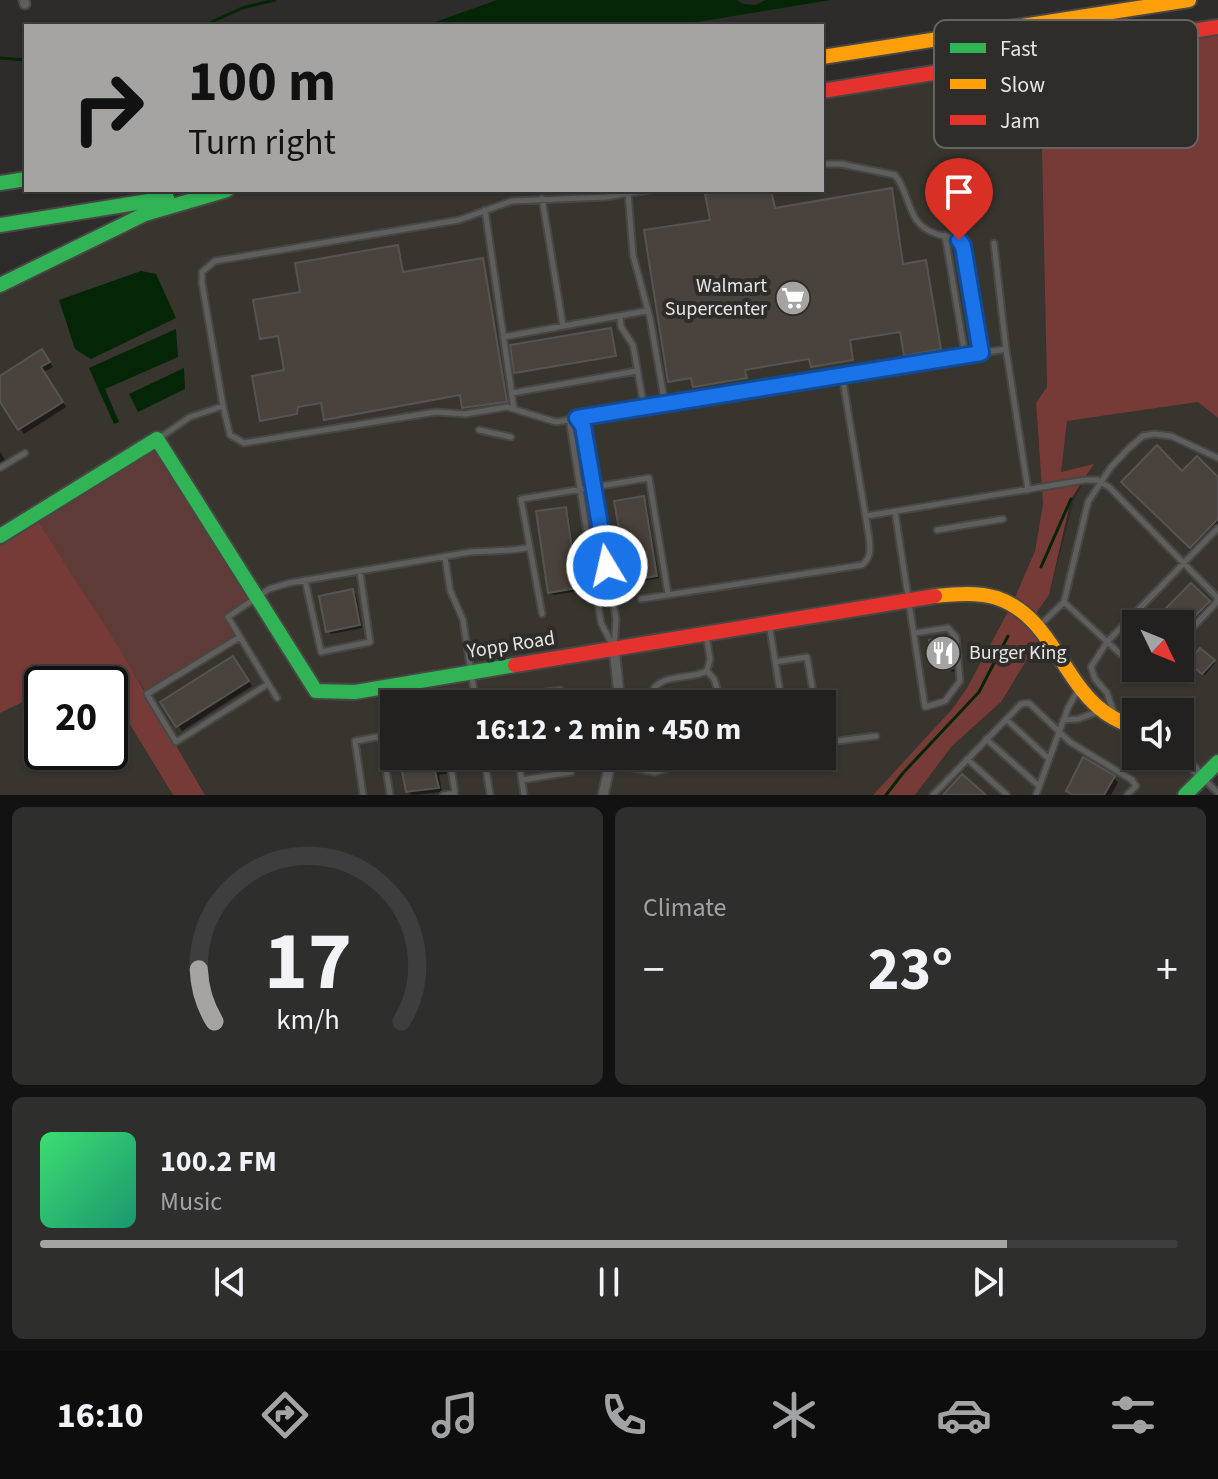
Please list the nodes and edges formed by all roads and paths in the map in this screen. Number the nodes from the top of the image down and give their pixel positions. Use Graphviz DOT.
graph roads {
  1 [pos="1189,0"];
  2 [pos="1060,20"];
  3 [pos="1218,27"];
  4 [pos="1198,30"];
  5 [pos="934,40"];
  6 [pos="824,57"];
  7 [pos="934,73"];
  8 [pos="824,91"];
  9 [pos="824,164"];
  10 [pos="0,176"];
  11 [pos="24,176"];
  12 [pos="24,177"];
  13 [pos="0,183"];
  14 [pos="203,192"];
  15 [pos="220,192"];
  16 [pos="635,192"];
  17 [pos="628,193"];
  18 [pos="542,198"];
  19 [pos="485,210"];
  20 [pos="0,225"];
  21 [pos="945,235"];
  22 [pos="994,243"];
  23 [pos="0,285"];
  24 [pos="646,311"];
  25 [pos="620,316"];
  26 [pos="563,326"];
  27 [pos="503,337"];
  28 [pos="1006,349"];
  29 [pos="981,353"];
  30 [pos="965,355"];
  31 [pos="637,371"];
  32 [pos="841,375"];
  33 [pos="512,393"];
  34 [pos="665,404"];
  35 [pos="223,406"];
  36 [pos="644,407"];
  37 [pos="514,409"];
  38 [pos="577,418"];
  39 [pos="479,430"];
  40 [pos="511,437"];
  41 [pos="157,439"];
  42 [pos="25,453"];
  43 [pos="1218,458"];
  44 [pos="0,468"];
  45 [pos="1100,482"];
  46 [pos="594,488"];
  47 [pos="580,489"];
  48 [pos="1028,490"];
  49 [pos="895,512"];
  50 [pos="866,516"];
  51 [pos="1003,519"];
  52 [pos="1218,528"];
  53 [pos="937,530"];
  54 [pos="0,536"];
  55 [pos="530,547"];
  56 [pos="445,557"];
  57 [pos="1184,562"];
  58 [pos="360,572"];
  59 [pos="305,580"];
  60 [pos="668,594"];
  61 [pos="257,597"];
  62 [pos="641,599"];
  63 [pos="909,601"];
  64 [pos="1064,602"];
  65 [pos="542,614"];
  66 [pos="769,622"];
  67 [pos="1194,626"];
  68 [pos="1037,627"];
  69 [pos="706,633"];
  70 [pos="914,633"];
  71 [pos="240,637"];
  72 [pos="1107,642"];
  73 [pos="614,648"];
  74 [pos="1122,656"];
  75 [pos="775,662"];
  76 [pos="707,671"];
  77 [pos="472,672"];
  78 [pos="268,684"];
  79 [pos="1080,686"];
  80 [pos="474,690"];
  81 [pos="618,690"];
  82 [pos="654,690"];
  83 [pos="718,690"];
  84 [pos="780,690"];
  85 [pos="813,690"];
  86 [pos="277,698"];
  87 [pos="1102,710"];
  88 [pos="1006,719"];
  89 [pos="1063,720"];
  90 [pos="1117,721"];
  91 [pos="1122,723"];
  92 [pos="1059,731"];
  93 [pos="380,736"];
  94 [pos="876,736"];
  95 [pos="986,739"];
  96 [pos="836,741"];
  97 [pos="967,759"];
  98 [pos="1049,759"];
  99 [pos="1218,762"];
  100 [pos="1194,769"];
  101 [pos="386,770"];
  102 [pos="451,770"];
  103 [pos="486,770"];
  104 [pos="520,770"];
  105 [pos="571,770"];
  106 [pos="609,770"];
  107 [pos="1203,778"];
  108 [pos="522,780"];
  109 [pos="1039,786"];
  110 [pos="1218,793"];
  111 [pos="363,795"];
  112 [pos="390,795"];
  113 [pos="443,795"];
  114 [pos="490,795"];
  115 [pos="524,795"];
  116 [pos="603,795"];
  117 [pos="933,795"];
  118 [pos="1007,795"];
  119 [pos="1036,795"];
  120 [pos="1127,795"];
  121 [pos="1185,795"];
  1 -- 2 [label="main road"];
  3 -- 4 [label="main road"];
  5 -- 6 [label="main road"];
  7 -- 8 [label="main road"];
  9 -- 21 [label="lane"];
  10 -- 11 [label="main road"];
  12 -- 13 [label="main road"];
  14 -- 20 [label="main road"];
  15 -- 23 [label="main road"];
  16 -- 17 [label="lane"];
  17 -- 18 [label="lane"];
  17 -- 24 [label="lane"];
  18 -- 19 [label="lane"];
  18 -- 26 [label="lane"];
  19 -- 27 [label="lane"];
  19 -- 35 [label="lane"];
  21 -- 29 [label="lane"];
  21 -- 30 [label="lane"];
  22 -- 28 [label="lane"];
  24 -- 25 [label="lane"];
  24 -- 34 [label="lane"];
  25 -- 26 [label="lane"];
  25 -- 31 [label="lane"];
  26 -- 27 [label="lane"];
  27 -- 33 [label="lane"];
  28 -- 29 [label="lane"];
  28 -- 48 [label="lane"];
  29 -- 30 [label="lane"];
  30 -- 32 [label="lane"];
  31 -- 33 [label="lane"];
  31 -- 36 [label="lane"];
  32 -- 34 [label="lane"];
  32 -- 50 [label="lane"];
  33 -- 37 [label="lane"];
  34 -- 36 [label="lane"];
  35 -- 37 [label="lane"];
  35 -- 41 [label="lane"];
  36 -- 38 [label="lane"];
  37 -- 38 [label="lane"];
  38 -- 46 [label="lane"];
  38 -- 47 [label="lane"];
  39 -- 40 [label="lane"];
  41 -- 54 [label="main road"];
  41 -- 61 [label="main road, Yopp Road"];
  42 -- 44 [label="lane"];
  43 -- 45 [label="lane"];
  45 -- 48 [label="lane"];
  45 -- 57 [label="lane"];
  45 -- 64 [label="lane"];
  46 -- 47 [label="lane"];
  46 -- 60 [label="lane"];
  46 -- 73 [label="lane"];
  47 -- 55 [label="lane"];
  47 -- 73 [label="lane"];
  48 -- 49 [label="lane"];
  49 -- 50 [label="lane"];
  49 -- 63 [label="lane"];
  50 -- 60 [label="lane"];
  51 -- 53 [label="lane"];
  52 -- 57 [label="lane"];
  55 -- 56 [label="lane"];
  55 -- 65 [label="lane"];
  56 -- 58 [label="lane"];
  56 -- 77 [label="lane"];
  57 -- 67 [label="lane"];
  57 -- 72 [label="lane"];
  58 -- 59 [label="lane"];
  58 -- 59 [label="lane"];
  59 -- 61 [label="lane"];
  60 -- 62 [label="lane"];
  61 -- 71 [label="lane"];
  61 -- 77 [label="main road, Yopp Road"];
  63 -- 66 [label="main road, Yopp Road"];
  63 -- 68 [label="main road, Yopp Road"];
  63 -- 70 [label="lane"];
  64 -- 68 [label="lane"];
  64 -- 72 [label="lane"];
  66 -- 69 [label="main road, Yopp Road"];
  66 -- 75 [label="lane"];
  68 -- 79 [label="main road, Yopp Road"];
  69 -- 73 [label="main road, Yopp Road"];
  69 -- 76 [label="lane"];
  70 -- 70 [label="lane"];
  71 -- 78 [label="lane"];
  71 -- 78 [label="lane"];
  72 -- 74 [label="lane"];
  72 -- 90 [label="lane"];
  73 -- 77 [label="main road, Yopp Road"];
  73 -- 81 [label="street"];
  75 -- 84 [label="lane"];
  75 -- 85 [label="lane"];
  76 -- 82 [label="lane"];
  76 -- 83 [label="lane"];
  77 -- 80 [label="lane"];
  78 -- 86 [label="lane"];
  79 -- 87 [label="main road, Yopp Road"];
  79 -- 89 [label="lane"];
  87 -- 89 [label="lane"];
  87 -- 90 [label="main road, Yopp Road"];
  88 -- 92 [label="lane"];
  88 -- 95 [label="lane"];
  88 -- 98 [label="lane"];
  89 -- 92 [label="lane"];
  90 -- 91 [label="main road, Yopp Road"];
  92 -- 98 [label="lane"];
  92 -- 120 [label="lane"];
  93 -- 111 [label="lane"];
  94 -- 96 [label="lane"];
  95 -- 97 [label="lane"];
  95 -- 109 [label="lane"];
  97 -- 117 [label="lane"];
  97 -- 118 [label="lane"];
  98 -- 109 [label="lane"];
  99 -- 107 [label="main road"];
  100 -- 107 [label="street"];
  101 -- 112 [label="lane"];
  102 -- 113 [label="lane"];
  103 -- 114 [label="lane"];
  104 -- 108 [label="lane"];
  105 -- 108 [label="lane"];
  106 -- 116 [label="street"];
  107 -- 110 [label="lane"];
  107 -- 121 [label="main road"];
  108 -- 115 [label="lane"];
  109 -- 119 [label="lane"];
}
